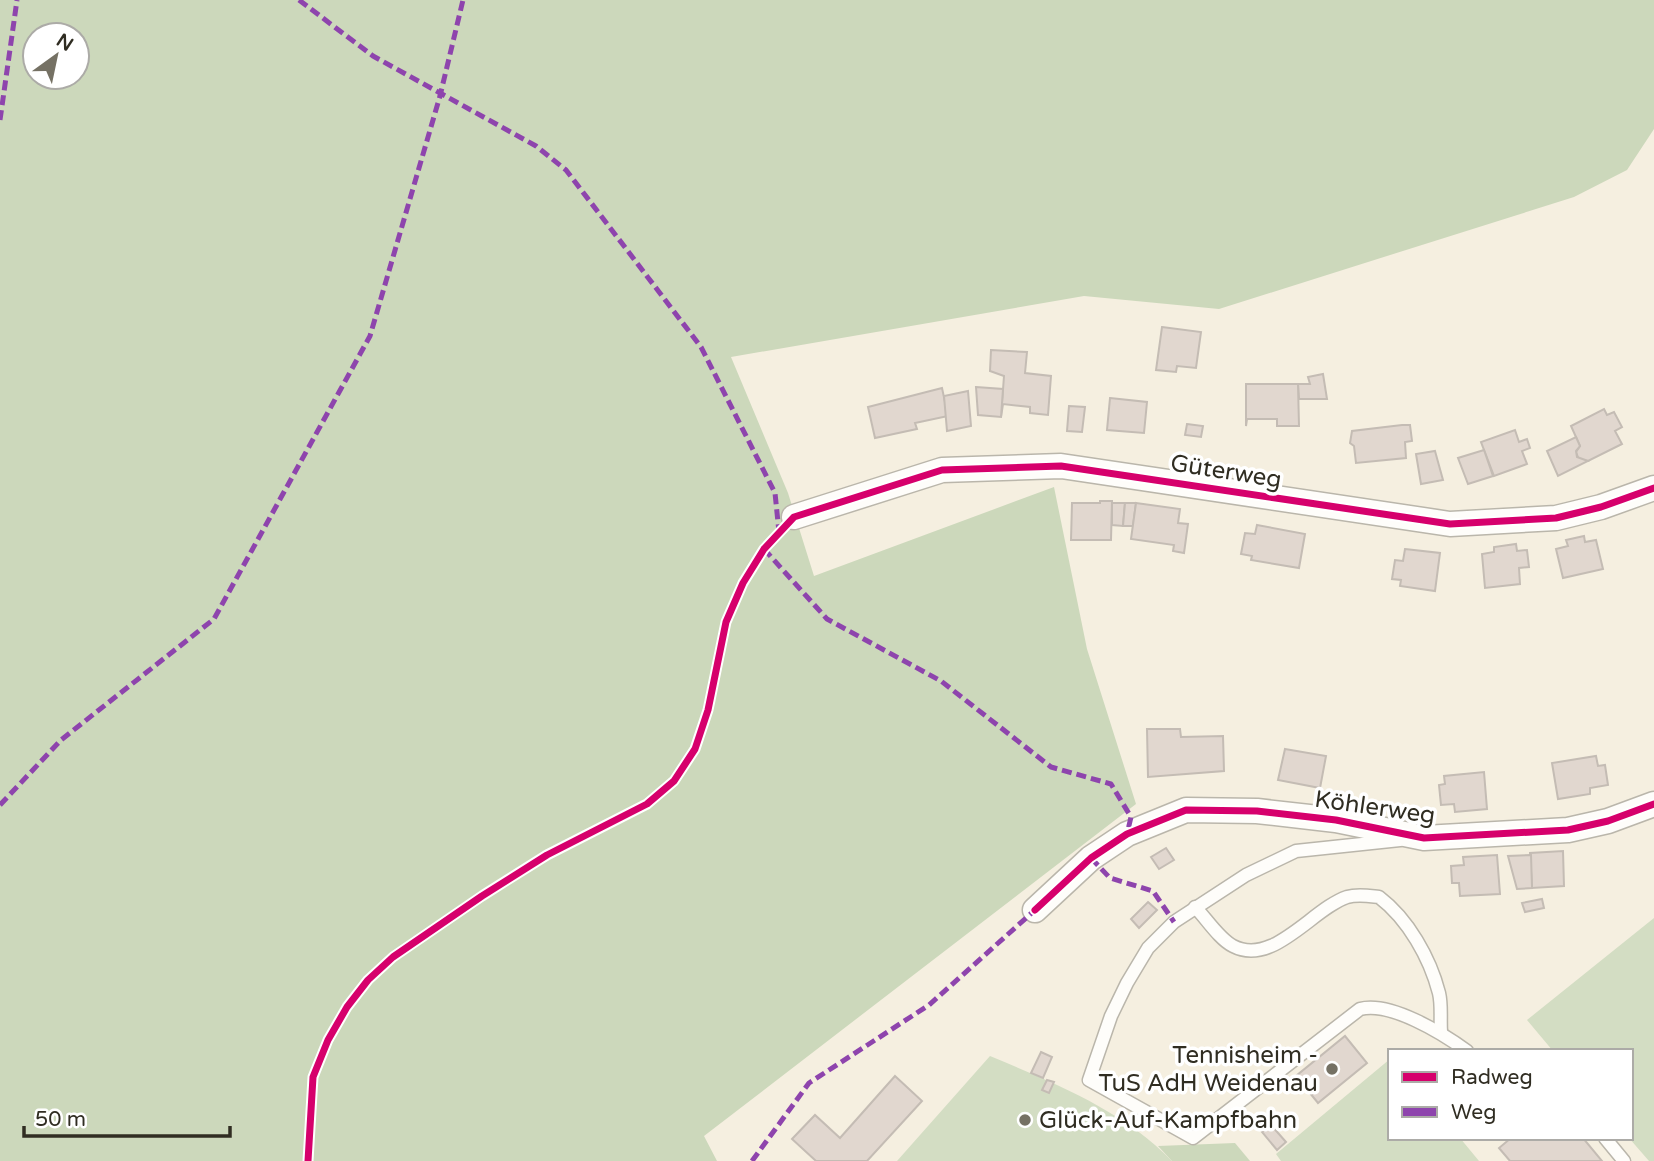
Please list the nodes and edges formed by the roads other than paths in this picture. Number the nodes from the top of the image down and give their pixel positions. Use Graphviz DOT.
graph roads {
  1 [pos="1654,488"];
  2 [pos="794,517"];
  3 [pos="1654,804"];
  4 [pos="1414,836"];
  5 [pos="1195,907"];
  6 [pos="1035,910"];
  7 [pos="1441,1032"];
  8 [pos="1464,1049"];
  9 [pos="1607,1140"];
  10 [pos="1625,1161"];
  1 -- 2 [label="street, Güterweg"];
  3 -- 4 [label="street, Köhlerweg"];
  4 -- 5 [label="lane"];
  4 -- 6 [label="street, Köhlerweg"];
  5 -- 7 [label="lane"];
  5 -- 7 [label="lane"];
  7 -- 8 [label="lane"];
  9 -- 10 [label="lane"];
}
